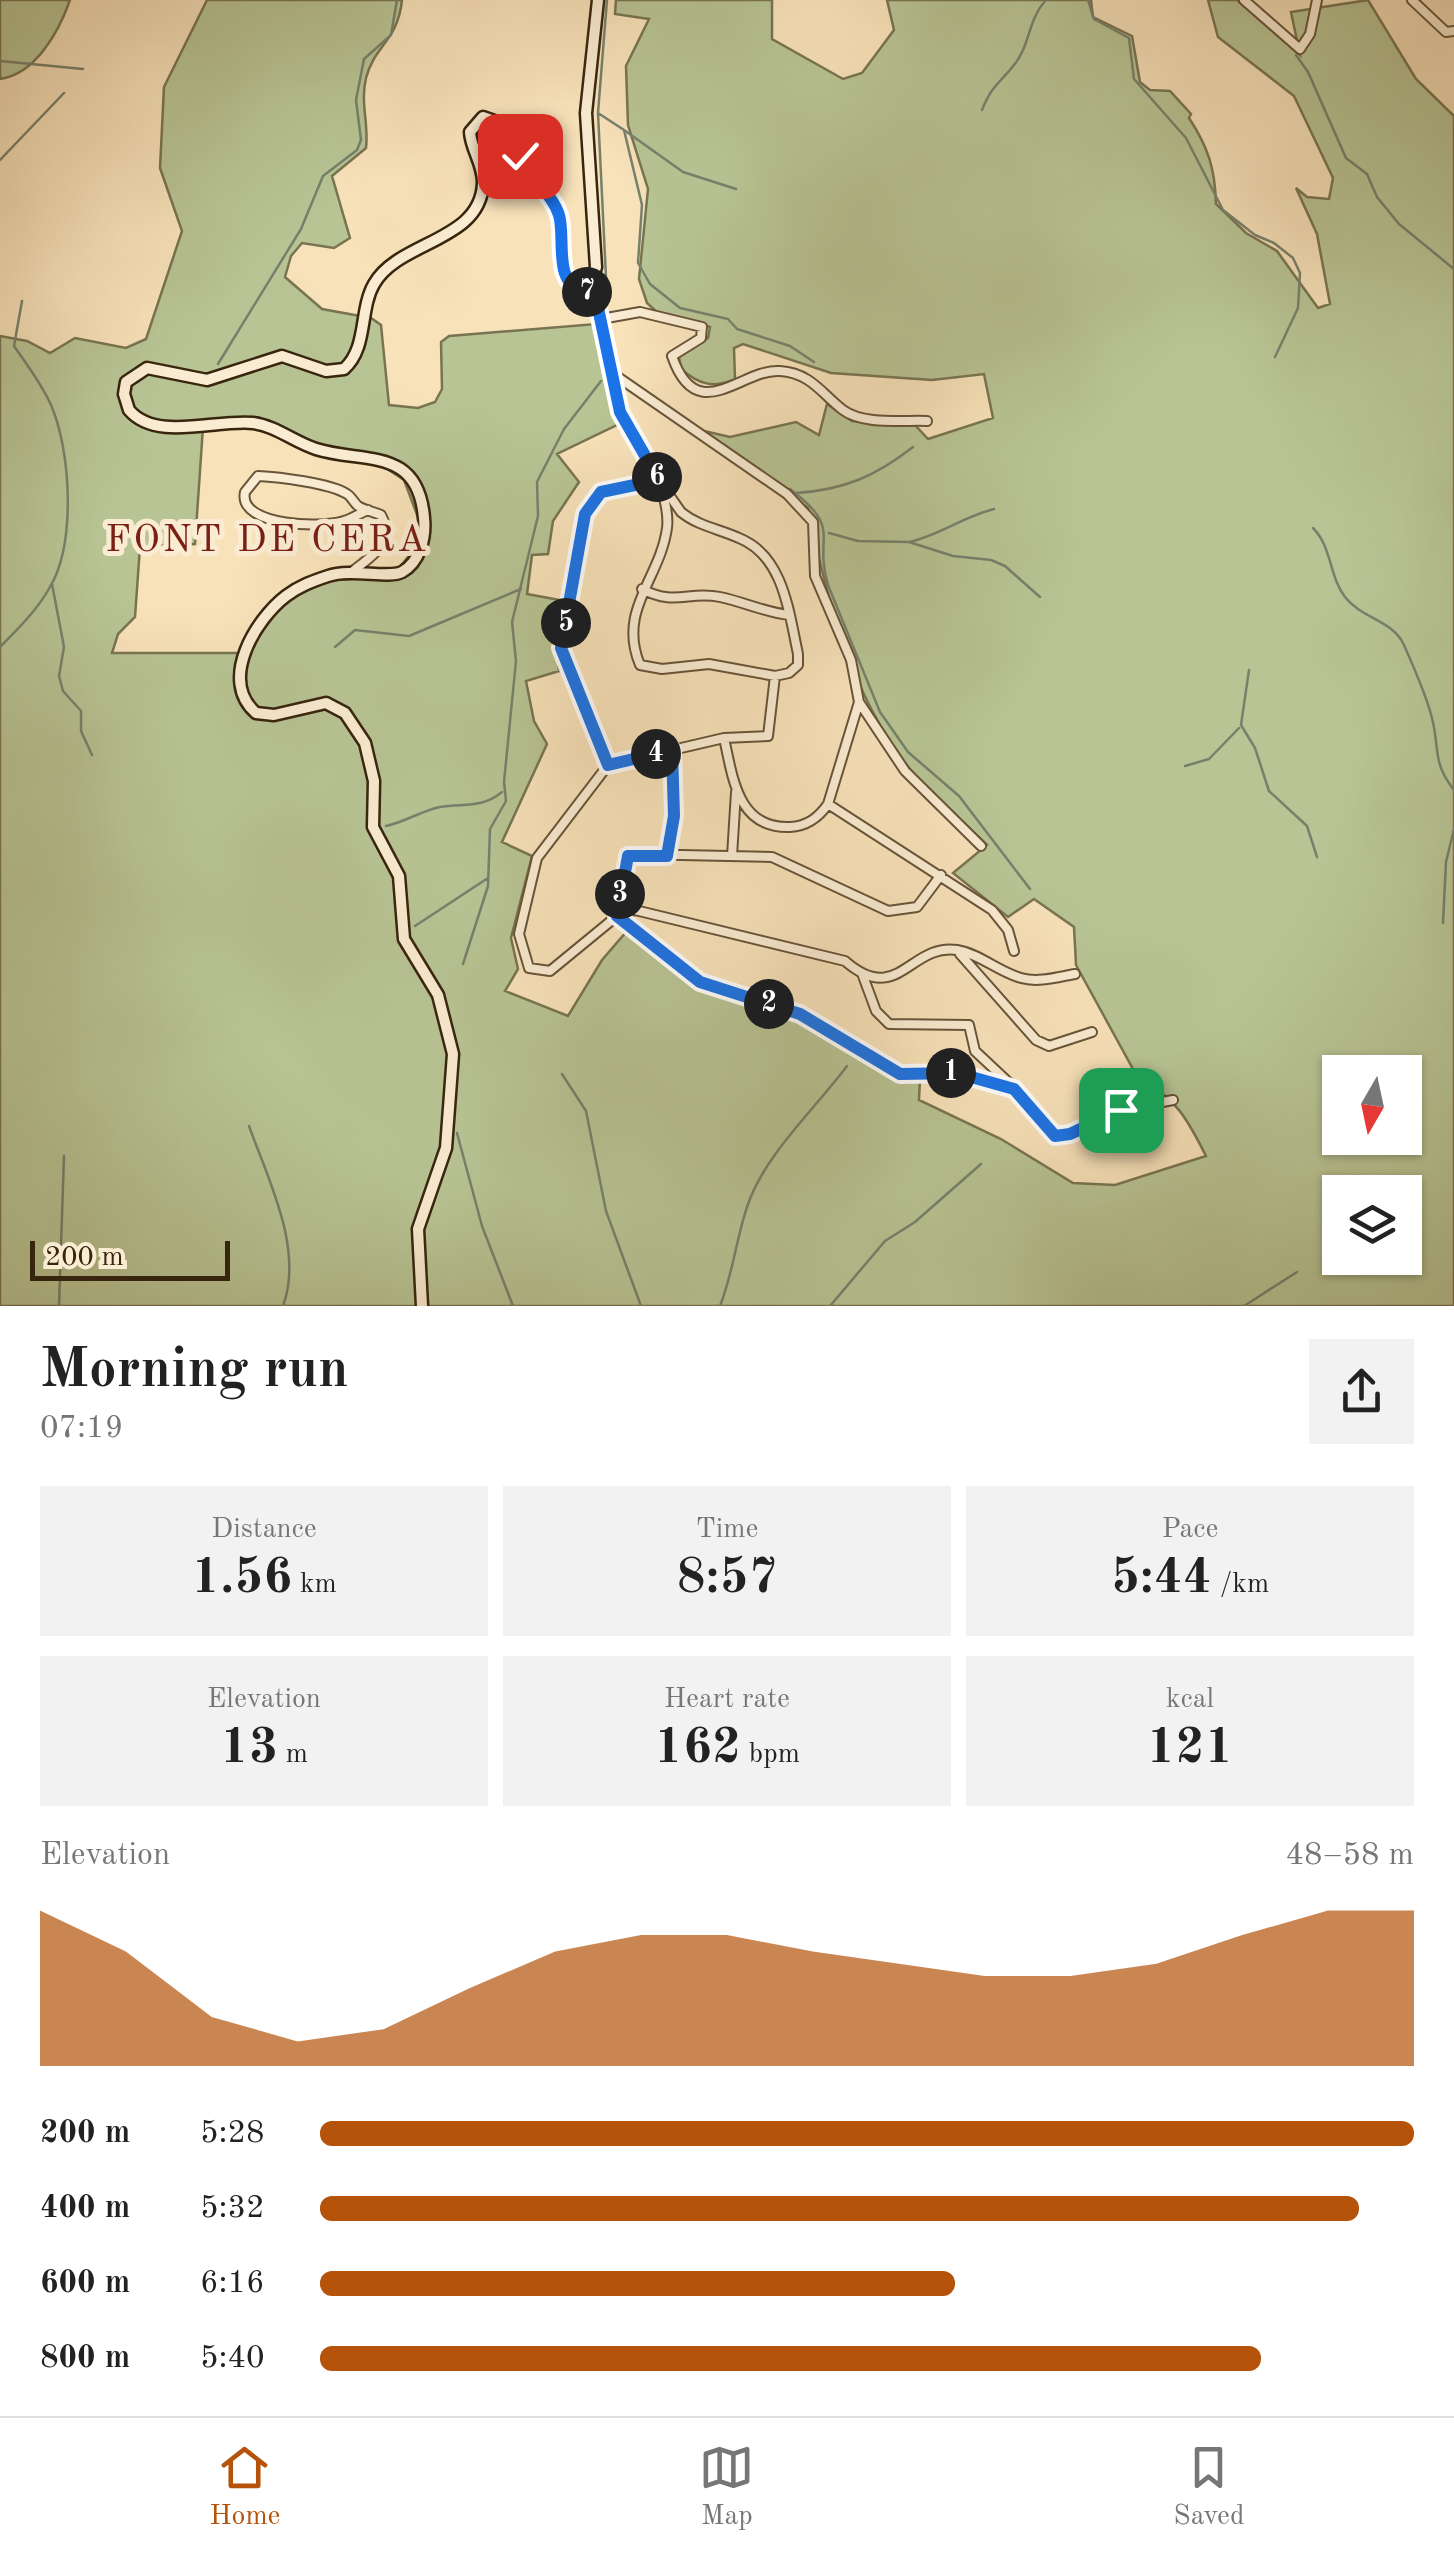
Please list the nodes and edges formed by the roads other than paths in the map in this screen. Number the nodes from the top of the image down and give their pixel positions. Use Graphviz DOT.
graph roads {
  1 [pos="598,0"];
  2 [pos="1244,0"];
  3 [pos="1317,0"];
  4 [pos="1412,0"];
  5 [pos="1454,31"];
  6 [pos="589,287"];
  7 [pos="601,319"];
  8 [pos="612,373"];
  9 [pos="927,421"];
  10 [pos="659,480"];
  11 [pos="368,510"];
  12 [pos="354,570"];
  13 [pos="642,589"];
  14 [pos="790,615"];
  15 [pos="775,676"];
  16 [pos="858,702"];
  17 [pos="724,738"];
  18 [pos="672,750"];
  19 [pos="608,765"];
  20 [pos="736,792"];
  21 [pos="828,804"];
  22 [pos="981,846"];
  23 [pos="667,856"];
  24 [pos="732,856"];
  25 [pos="940,875"];
  26 [pos="617,916"];
  27 [pos="957,950"];
  28 [pos="1014,951"];
  29 [pos="1074,974"];
  30 [pos="862,976"];
  31 [pos="1092,1032"];
  32 [pos="1014,1089"];
  33 [pos="1173,1100"];
  34 [pos="422,1306"];
  1 -- 6 [label="main road"];
  2 -- 3 [label="street"];
  4 -- 5 [label="street"];
  6 -- 7 [label="street"];
  6 -- 12 [label="main road"];
  7 -- 8 [label="street"];
  7 -- 9 [label="street"];
  8 -- 10 [label="street"];
  8 -- 16 [label="street"];
  10 -- 13 [label="street"];
  10 -- 14 [label="street"];
  10 -- 19 [label="street"];
  11 -- 11 [label="street"];
  11 -- 12 [label="street"];
  12 -- 34 [label="main road"];
  13 -- 14 [label="street"];
  13 -- 15 [label="street"];
  14 -- 15 [label="street"];
  15 -- 17 [label="street"];
  16 -- 21 [label="street"];
  16 -- 22 [label="street"];
  17 -- 18 [label="street"];
  17 -- 20 [label="street"];
  18 -- 19 [label="street"];
  18 -- 23 [label="street"];
  19 -- 26 [label="street"];
  20 -- 21 [label="street"];
  20 -- 24 [label="street"];
  21 -- 25 [label="street"];
  23 -- 24 [label="street"];
  23 -- 26 [label="street"];
  24 -- 25 [label="street"];
  25 -- 28 [label="street"];
  26 -- 30 [label="street"];
  26 -- 32 [label="street"];
  27 -- 29 [label="street"];
  27 -- 30 [label="street"];
  27 -- 31 [label="street"];
  30 -- 32 [label="street"];
  32 -- 33 [label="street"];
}
